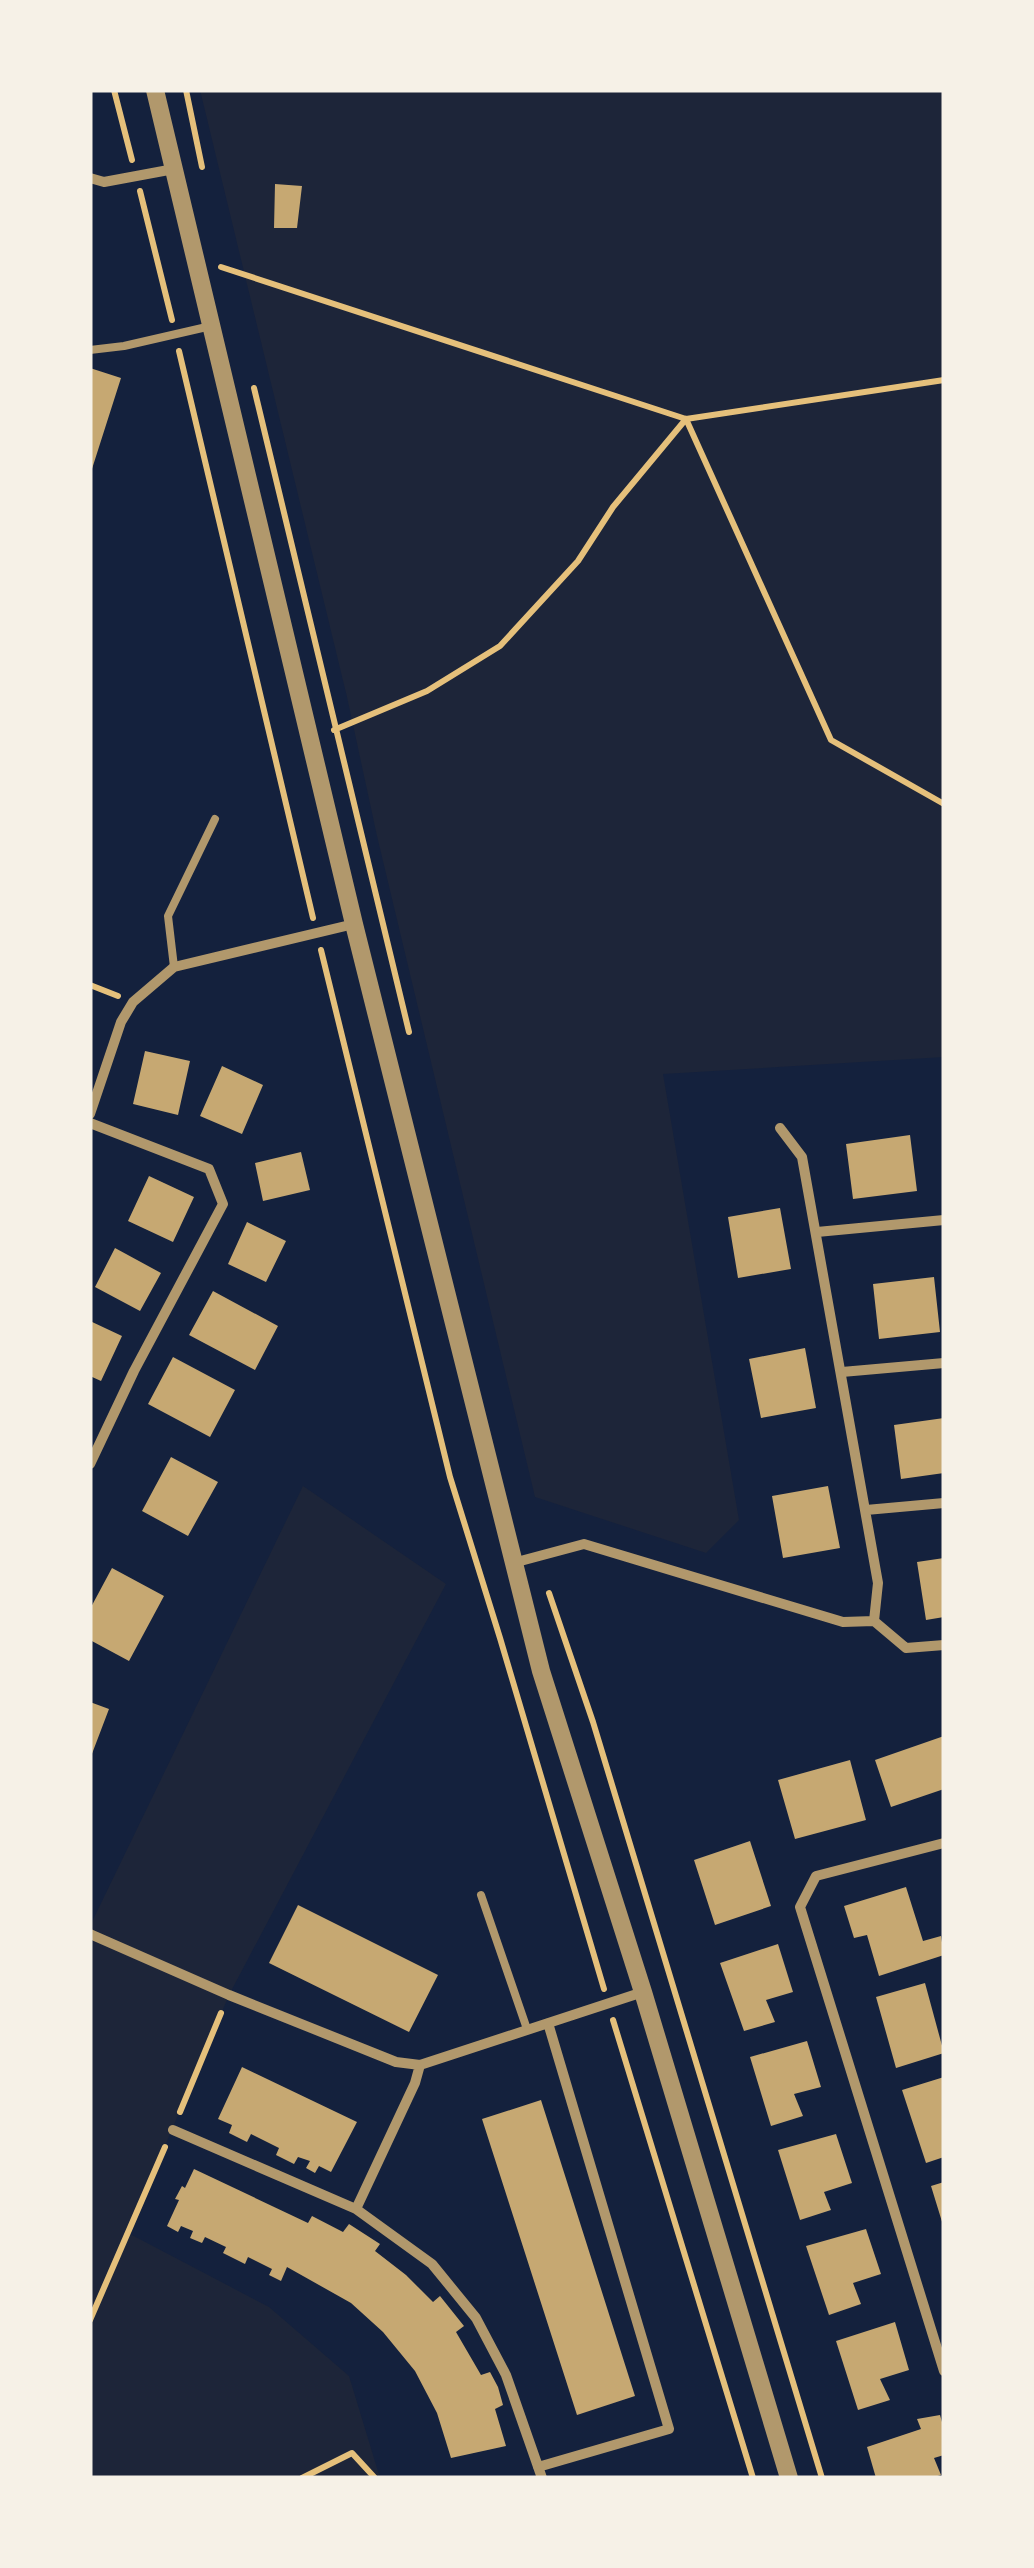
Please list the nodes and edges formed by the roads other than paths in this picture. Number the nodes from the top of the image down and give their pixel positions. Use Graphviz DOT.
graph roads {
  1 [pos="155,90"];
  2 [pos="174,168"];
  3 [pos="90,178"];
  4 [pos="212,326"];
  5 [pos="90,350"];
  6 [pos="216,819"];
  7 [pos="354,924"];
  8 [pos="174,967"];
  9 [pos="90,1114"];
  10 [pos="90,1124"];
  11 [pos="780,1128"];
  12 [pos="944,1220"];
  13 [pos="817,1232"];
  14 [pos="944,1364"];
  15 [pos="842,1372"];
  16 [pos="90,1464"];
  17 [pos="944,1503"];
  18 [pos="866,1510"];
  19 [pos="513,1563"];
  20 [pos="874,1622"];
  21 [pos="944,1645"];
  22 [pos="944,1843"];
  23 [pos="481,1895"];
  24 [pos="90,1934"];
  25 [pos="643,1992"];
  26 [pos="548,2023"];
  27 [pos="527,2029"];
  28 [pos="420,2065"];
  29 [pos="173,2130"];
  30 [pos="356,2209"];
  31 [pos="944,2371"];
  32 [pos="540,2473"];
  33 [pos="789,2478"];
  1 -- 2 [label="street"];
  2 -- 3 [label="street"];
  2 -- 4 [label="street"];
  4 -- 5 [label="lane"];
  4 -- 7 [label="street"];
  6 -- 8 [label="lane"];
  7 -- 8 [label="street"];
  7 -- 19 [label="street"];
  8 -- 9 [label="street"];
  10 -- 16 [label="street"];
  11 -- 13 [label="street"];
  12 -- 13 [label="street"];
  13 -- 15 [label="street"];
  14 -- 15 [label="street"];
  15 -- 18 [label="street"];
  17 -- 18 [label="street"];
  18 -- 20 [label="street"];
  19 -- 20 [label="street"];
  19 -- 25 [label="street"];
  20 -- 21 [label="street"];
  22 -- 31 [label="street"];
  23 -- 27 [label="lane"];
  24 -- 28 [label="street"];
  25 -- 26 [label="street"];
  25 -- 33 [label="street"];
  26 -- 27 [label="street"];
  26 -- 32 [label="street"];
  27 -- 28 [label="street"];
  28 -- 30 [label="street"];
  29 -- 30 [label="street"];
  30 -- 32 [label="street"];
}
